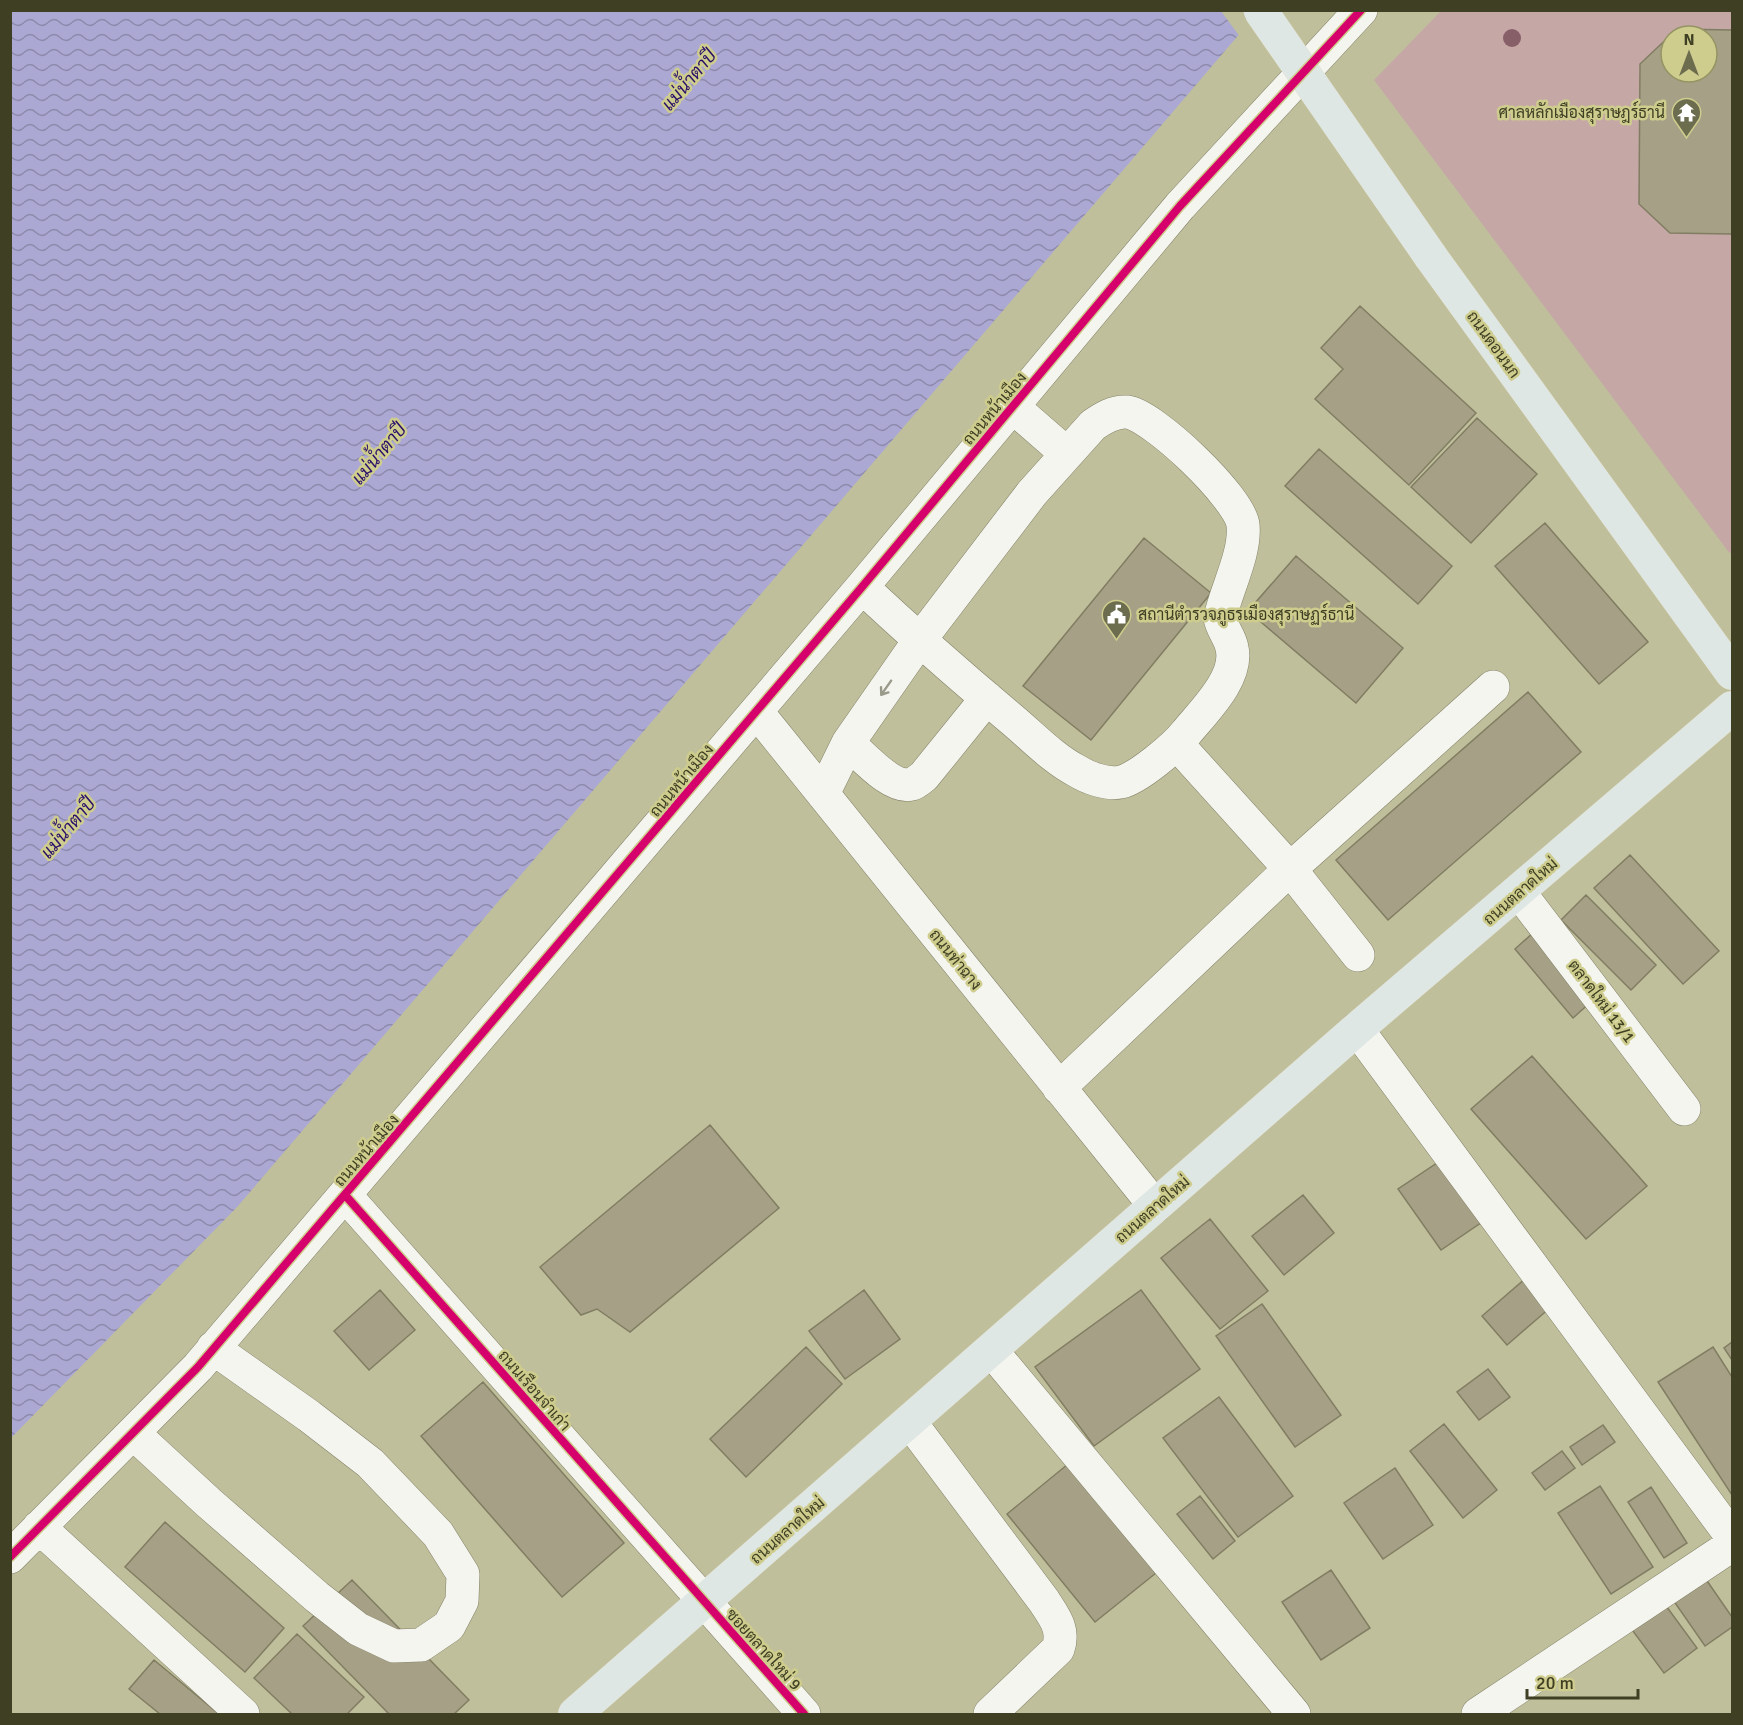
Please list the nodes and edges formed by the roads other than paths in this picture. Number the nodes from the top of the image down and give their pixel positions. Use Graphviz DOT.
graph roads {
  1 [pos="1260,10"];
  2 [pos="1361,10"];
  3 [pos="1013,407"];
  4 [pos="1067,454"];
  5 [pos="862,587"];
  6 [pos="919,641"];
  7 [pos="1732,673"];
  8 [pos="1493,687"];
  9 [pos="987,698"];
  10 [pos="1732,708"];
  11 [pos="757,712"];
  12 [pos="848,743"];
  13 [pos="1177,744"];
  14 [pos="823,794"];
  15 [pos="1290,869"];
  16 [pos="1519,892"];
  17 [pos="1358,955"];
  18 [pos="1357,1029"];
  19 [pos="1059,1088"];
  20 [pos="1684,1109"];
  21 [pos="345,1195"];
  22 [pos="1155,1206"];
  23 [pos="213,1348"];
  24 [pos="991,1350"];
  25 [pos="910,1422"];
  26 [pos="133,1433"];
  27 [pos="39,1527"];
  28 [pos="1732,1537"];
  29 [pos="1732,1545"];
  30 [pos="10,1557"];
  31 [pos="704,1602"];
  32 [pos="243,1714"];
  33 [pos="575,1714"];
  34 [pos="804,1714"];
  35 [pos="990,1714"];
  36 [pos="1294,1714"];
  37 [pos="1478,1714"];
  1 -- 7 [label="main road, ถนนดอนนก, bridge"];
  2 -- 3 [label="street, ถนนหน้าเมือง"];
  3 -- 4 [label="street"];
  3 -- 5 [label="street, ถนนหน้าเมือง"];
  4 -- 6 [label="street"];
  4 -- 13 [label="street"];
  5 -- 6 [label="street"];
  5 -- 11 [label="street, ถนนหน้าเมือง"];
  6 -- 9 [label="street"];
  6 -- 12 [label="street, one-way"];
  8 -- 15 [label="street"];
  9 -- 12 [label="street"];
  9 -- 13 [label="street"];
  10 -- 16 [label="main road, ถนนตลาดใหม่"];
  11 -- 14 [label="street, ถนนท่าฉาง"];
  11 -- 21 [label="street, ถนนหน้าเมือง"];
  12 -- 14 [label="street"];
  13 -- 15 [label="street"];
  14 -- 19 [label="street, ถนนท่าฉาง"];
  15 -- 17 [label="street"];
  15 -- 19 [label="street"];
  16 -- 18 [label="main road, ถนนตลาดใหม่"];
  16 -- 20 [label="street, ตลาดใหม่ 13/1"];
  18 -- 22 [label="main road, ถนนตลาดใหม่"];
  18 -- 28 [label="street"];
  19 -- 22 [label="street, ถนนท่าฉาง"];
  21 -- 23 [label="street, ถนนหน้าเมือง"];
  21 -- 31 [label="street, ถนนเรือนจำเก่า"];
  22 -- 24 [label="main road, ถนนตลาดใหม่"];
  23 -- 26 [label="street, ถนนหน้าเมือง"];
  23 -- 26 [label="street"];
  24 -- 25 [label="main road, ถนนตลาดใหม่"];
  24 -- 36 [label="street"];
  25 -- 31 [label="main road, ถนนตลาดใหม่"];
  25 -- 35 [label="street"];
  26 -- 27 [label="street, ถนนหน้าเมือง"];
  27 -- 30 [label="street, ถนนหน้าเมือง"];
  27 -- 32 [label="street"];
  29 -- 37 [label="street"];
  31 -- 33 [label="main road, ถนนตลาดใหม่"];
  31 -- 34 [label="street, ซอยตลาดใหม่ 9"];
}
